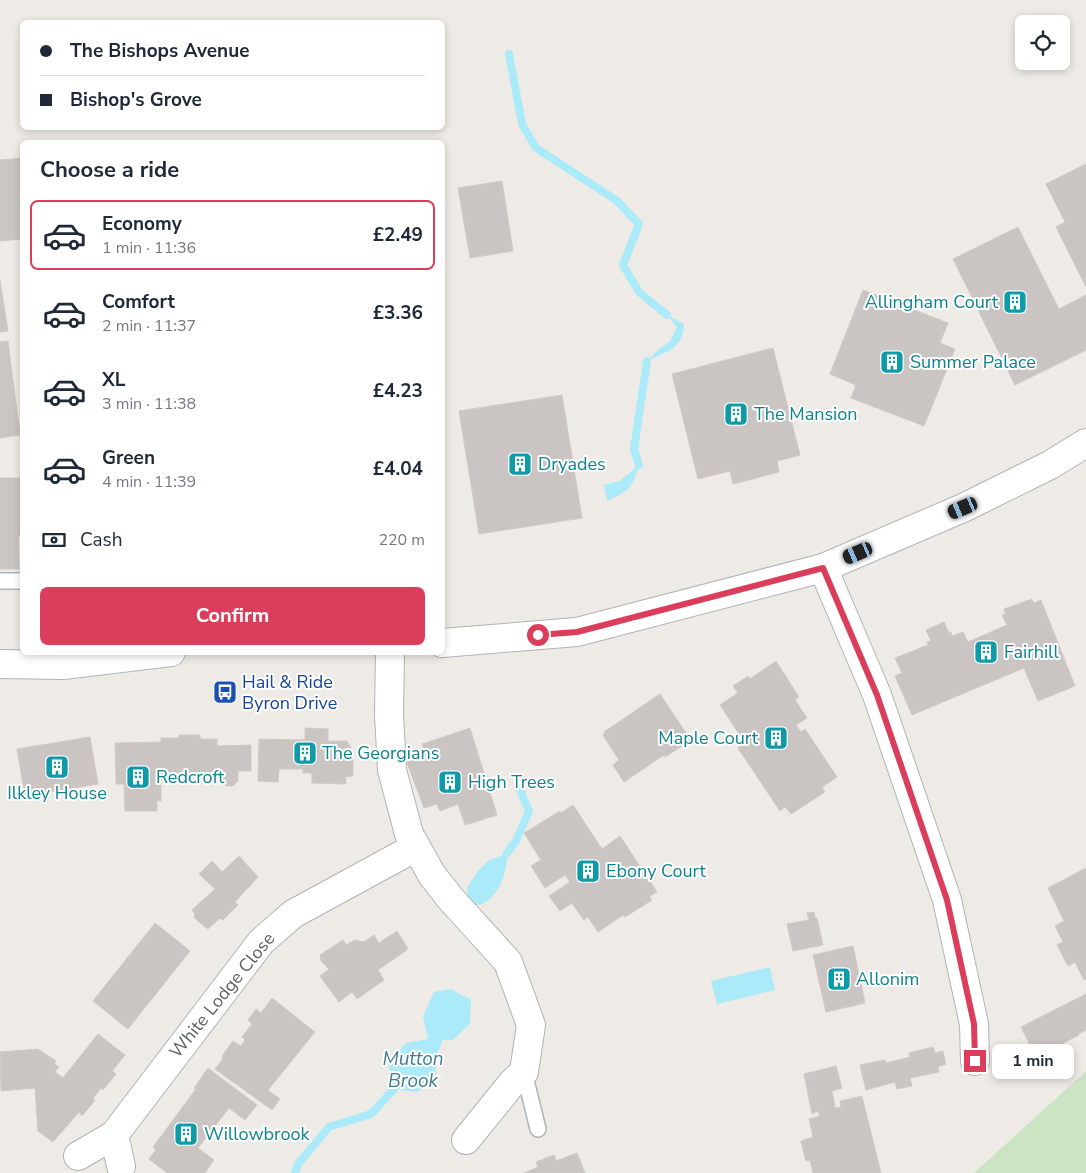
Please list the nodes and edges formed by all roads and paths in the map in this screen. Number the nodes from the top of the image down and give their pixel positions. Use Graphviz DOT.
graph roads {
  1 [pos="1086,443"];
  2 [pos="823,568"];
  3 [pos="0,581"];
  4 [pos="20,581"];
  5 [pos="445,643"];
  6 [pos="125,655"];
  7 [pos="390,655"];
  8 [pos="63,659"];
  9 [pos="0,664"];
  10 [pos="416,847"];
  11 [pos="975,1061"];
  12 [pos="524,1072"];
  13 [pos="538,1129"];
  14 [pos="114,1135"];
  15 [pos="466,1140"];
  16 [pos="78,1156"];
  17 [pos="121,1166"];
  1 -- 2 [label="street"];
  2 -- 5 [label="street"];
  2 -- 11 [label="street"];
  3 -- 4 [label="lane"];
  6 -- 8 [label="street"];
  7 -- 10 [label="street"];
  8 -- 9 [label="street"];
  10 -- 12 [label="street"];
  10 -- 14 [label="street, White Lodge Close"];
  12 -- 13 [label="lane"];
  12 -- 15 [label="street"];
  14 -- 16 [label="street, White Lodge Close"];
  14 -- 17 [label="street"];
}
